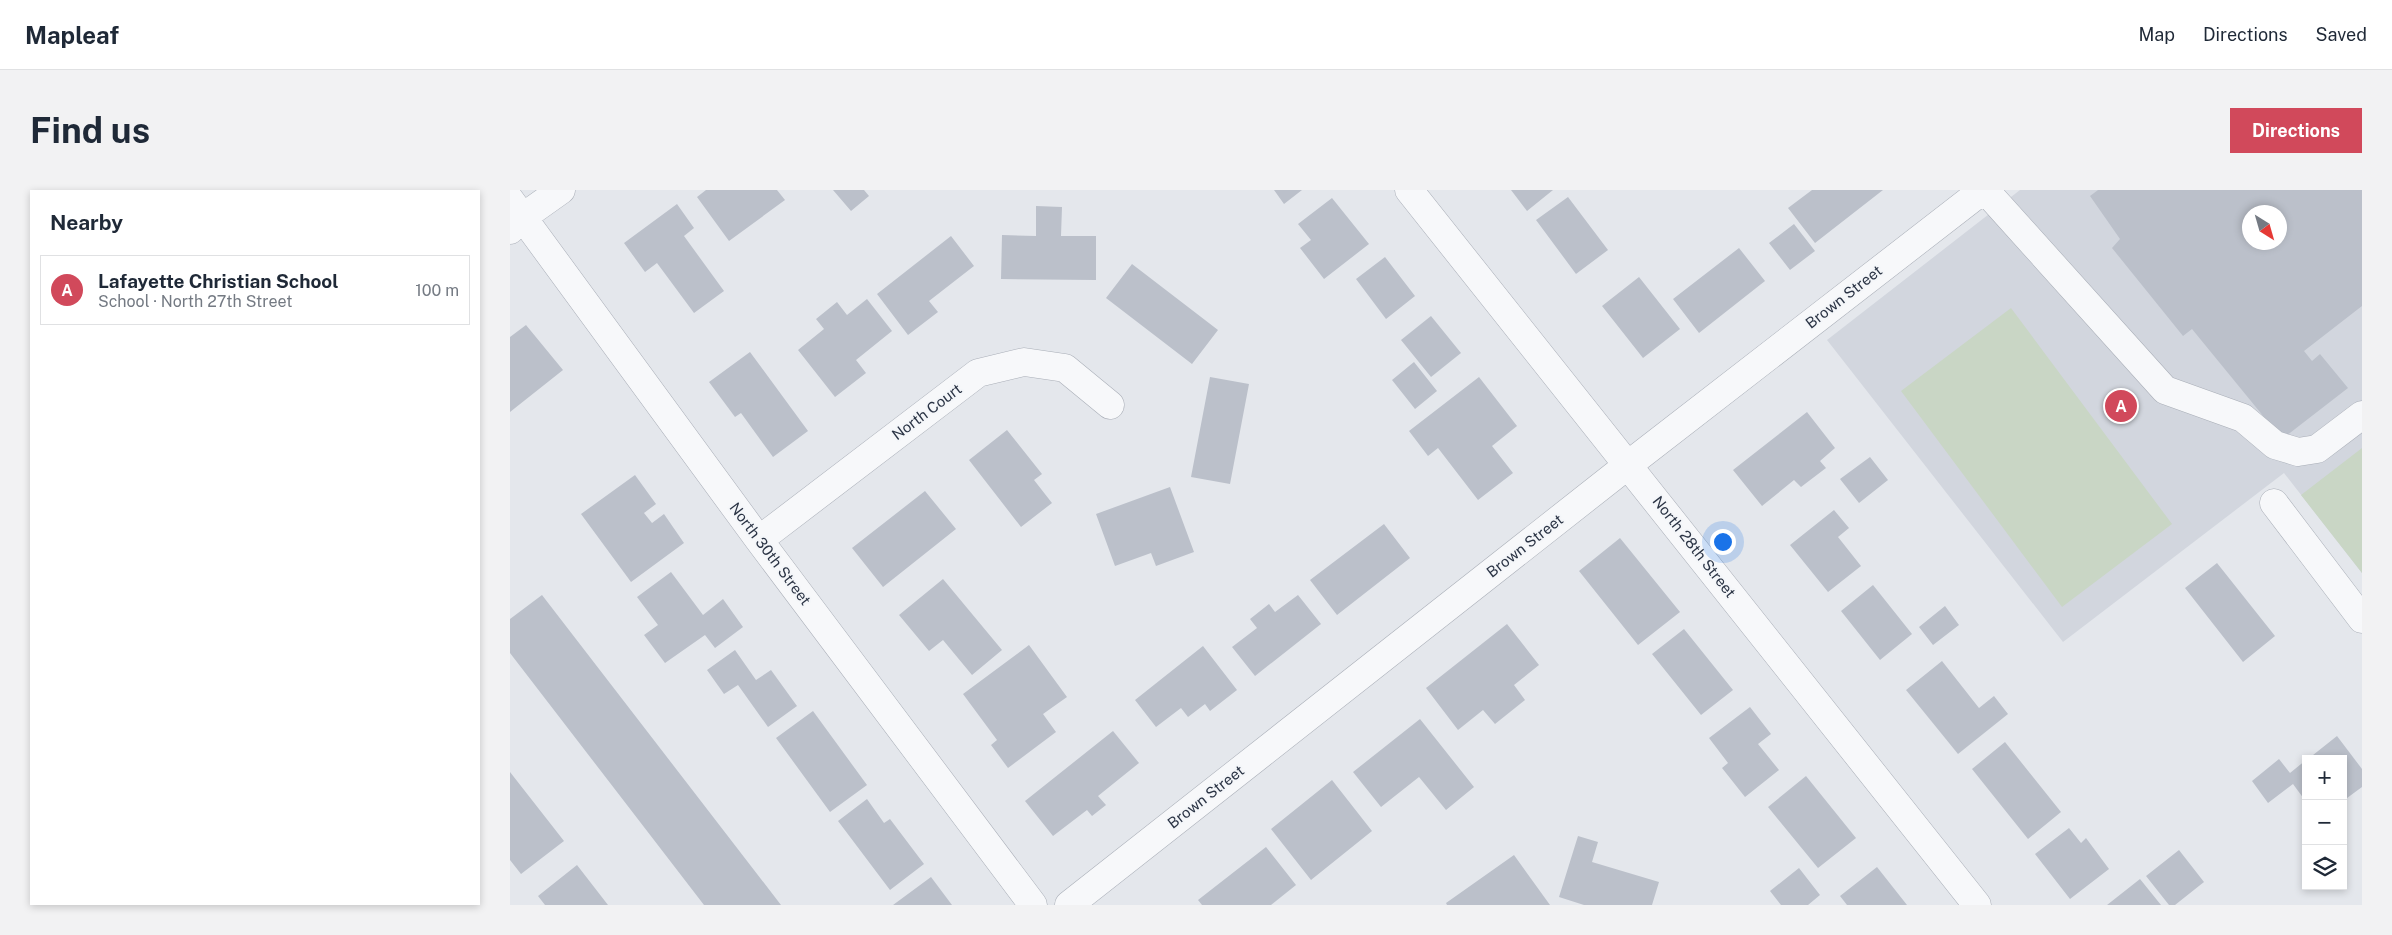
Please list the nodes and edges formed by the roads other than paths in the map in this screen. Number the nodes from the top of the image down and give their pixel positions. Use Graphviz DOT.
graph roads {
  1 [pos="561,190"];
  2 [pos="1410,190"];
  3 [pos="1984,190"];
  4 [pos="514,216"];
  5 [pos="1110,405"];
  6 [pos="2362,415"];
  7 [pos="1628,465"];
  8 [pos="2274,503"];
  9 [pos="759,540"];
  10 [pos="2362,619"];
  11 [pos="1033,905"];
  12 [pos="1068,905"];
  13 [pos="1978,905"];
  1 -- 4 [label="street"];
  2 -- 7 [label="street, North 28th Street"];
  3 -- 6 [label="street"];
  3 -- 7 [label="street, Brown Street"];
  4 -- 9 [label="street, North 30th Street"];
  5 -- 9 [label="street, North Court"];
  7 -- 12 [label="street, Brown Street"];
  7 -- 13 [label="street, North 28th Street"];
  8 -- 10 [label="street"];
  9 -- 11 [label="street, North 30th Street"];
}
